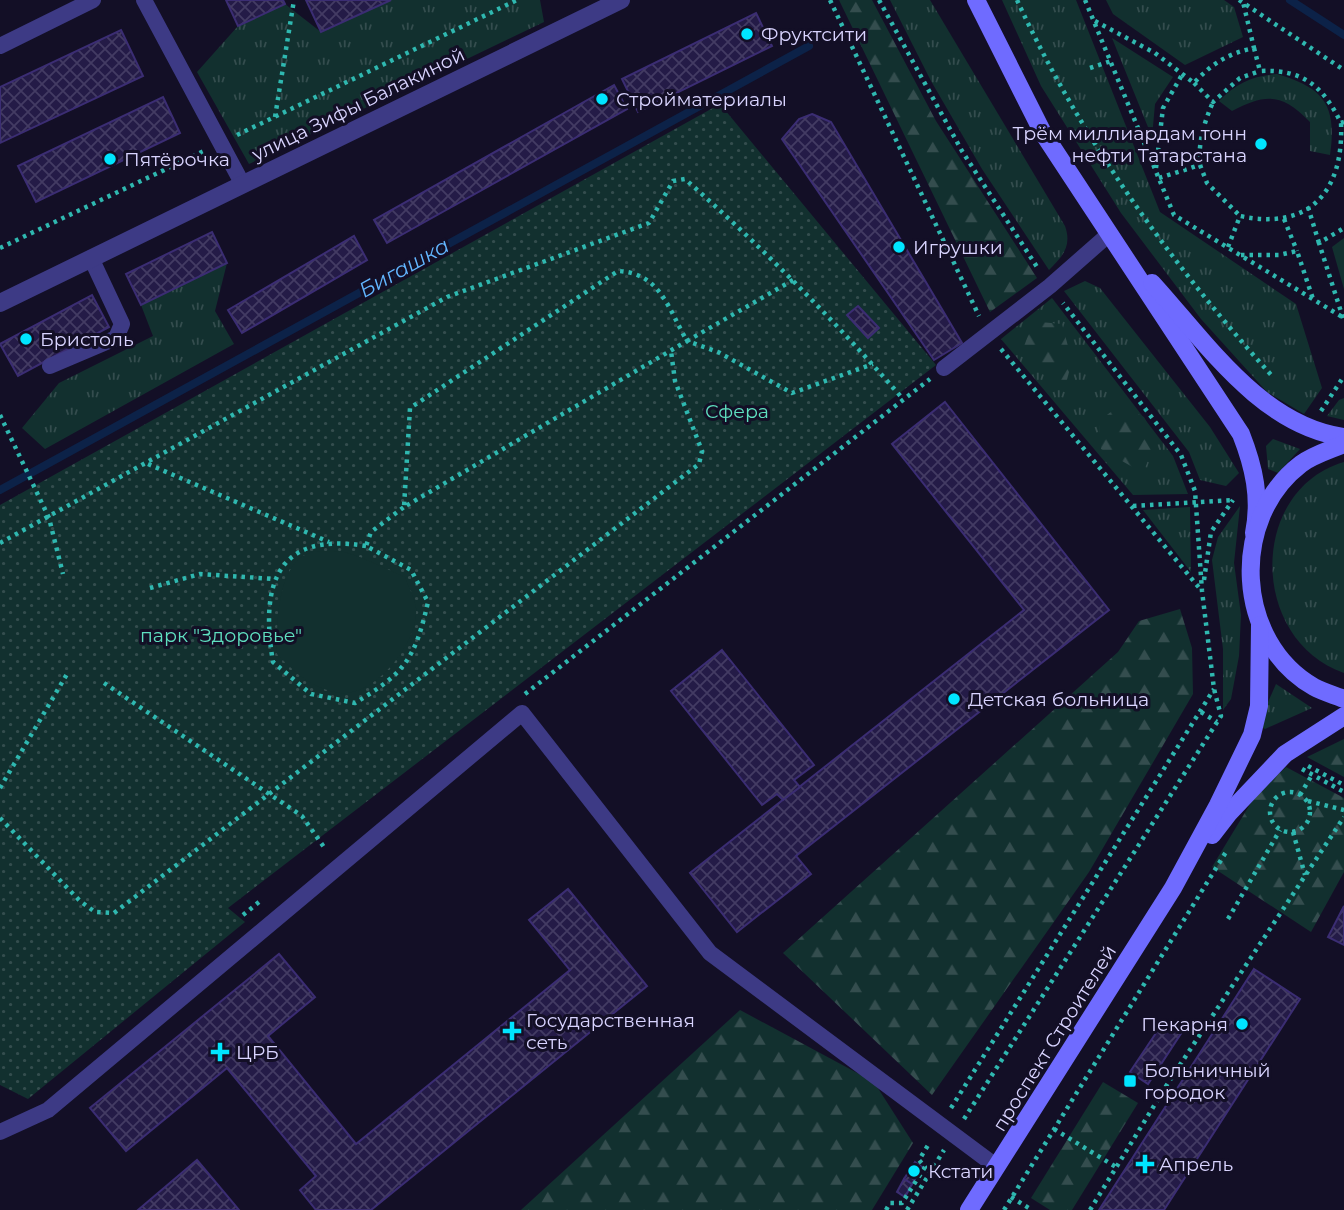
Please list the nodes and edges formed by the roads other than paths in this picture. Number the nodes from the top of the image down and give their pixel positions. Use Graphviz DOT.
graph roads {
  1 [pos="93,0"];
  2 [pos="144,0"];
  3 [pos="621,0"];
  4 [pos="976,0"];
  5 [pos="0,46"];
  6 [pos="242,183"];
  7 [pos="1108,235"];
  8 [pos="91,258"];
  9 [pos="0,303"];
  10 [pos="50,366"];
  11 [pos="944,368"];
  12 [pos="1344,436"];
  13 [pos="1344,443"];
  14 [pos="1254,533"];
  15 [pos="1259,625"];
  16 [pos="1344,699"];
  17 [pos="1344,716"];
  18 [pos="1173,888"];
  19 [pos="0,1132"];
  20 [pos="997,1167"];
  21 [pos="970,1210"];
  1 -- 5 [label="lane"];
  2 -- 6 [label="lane"];
  3 -- 6 [label="street, улица Зифы Балакиной"];
  4 -- 7 [label="main road"];
  6 -- 8 [label="street, улица Зифы Балакиной"];
  7 -- 11 [label="lane"];
  7 -- 12 [label="main road"];
  7 -- 14 [label="main road"];
  8 -- 9 [label="street, улица Зифы Балакиной"];
  8 -- 10 [label="lane"];
  13 -- 14 [label="main road"];
  14 -- 15 [label="main road"];
  15 -- 16 [label="main road"];
  15 -- 18 [label="main road, проспект Строителей"];
  17 -- 18 [label="main road, проспект Строителей"];
  18 -- 20 [label="main road, проспект Строителей"];
  19 -- 20 [label="lane"];
  20 -- 21 [label="main road, проспект Строителей"];
}
